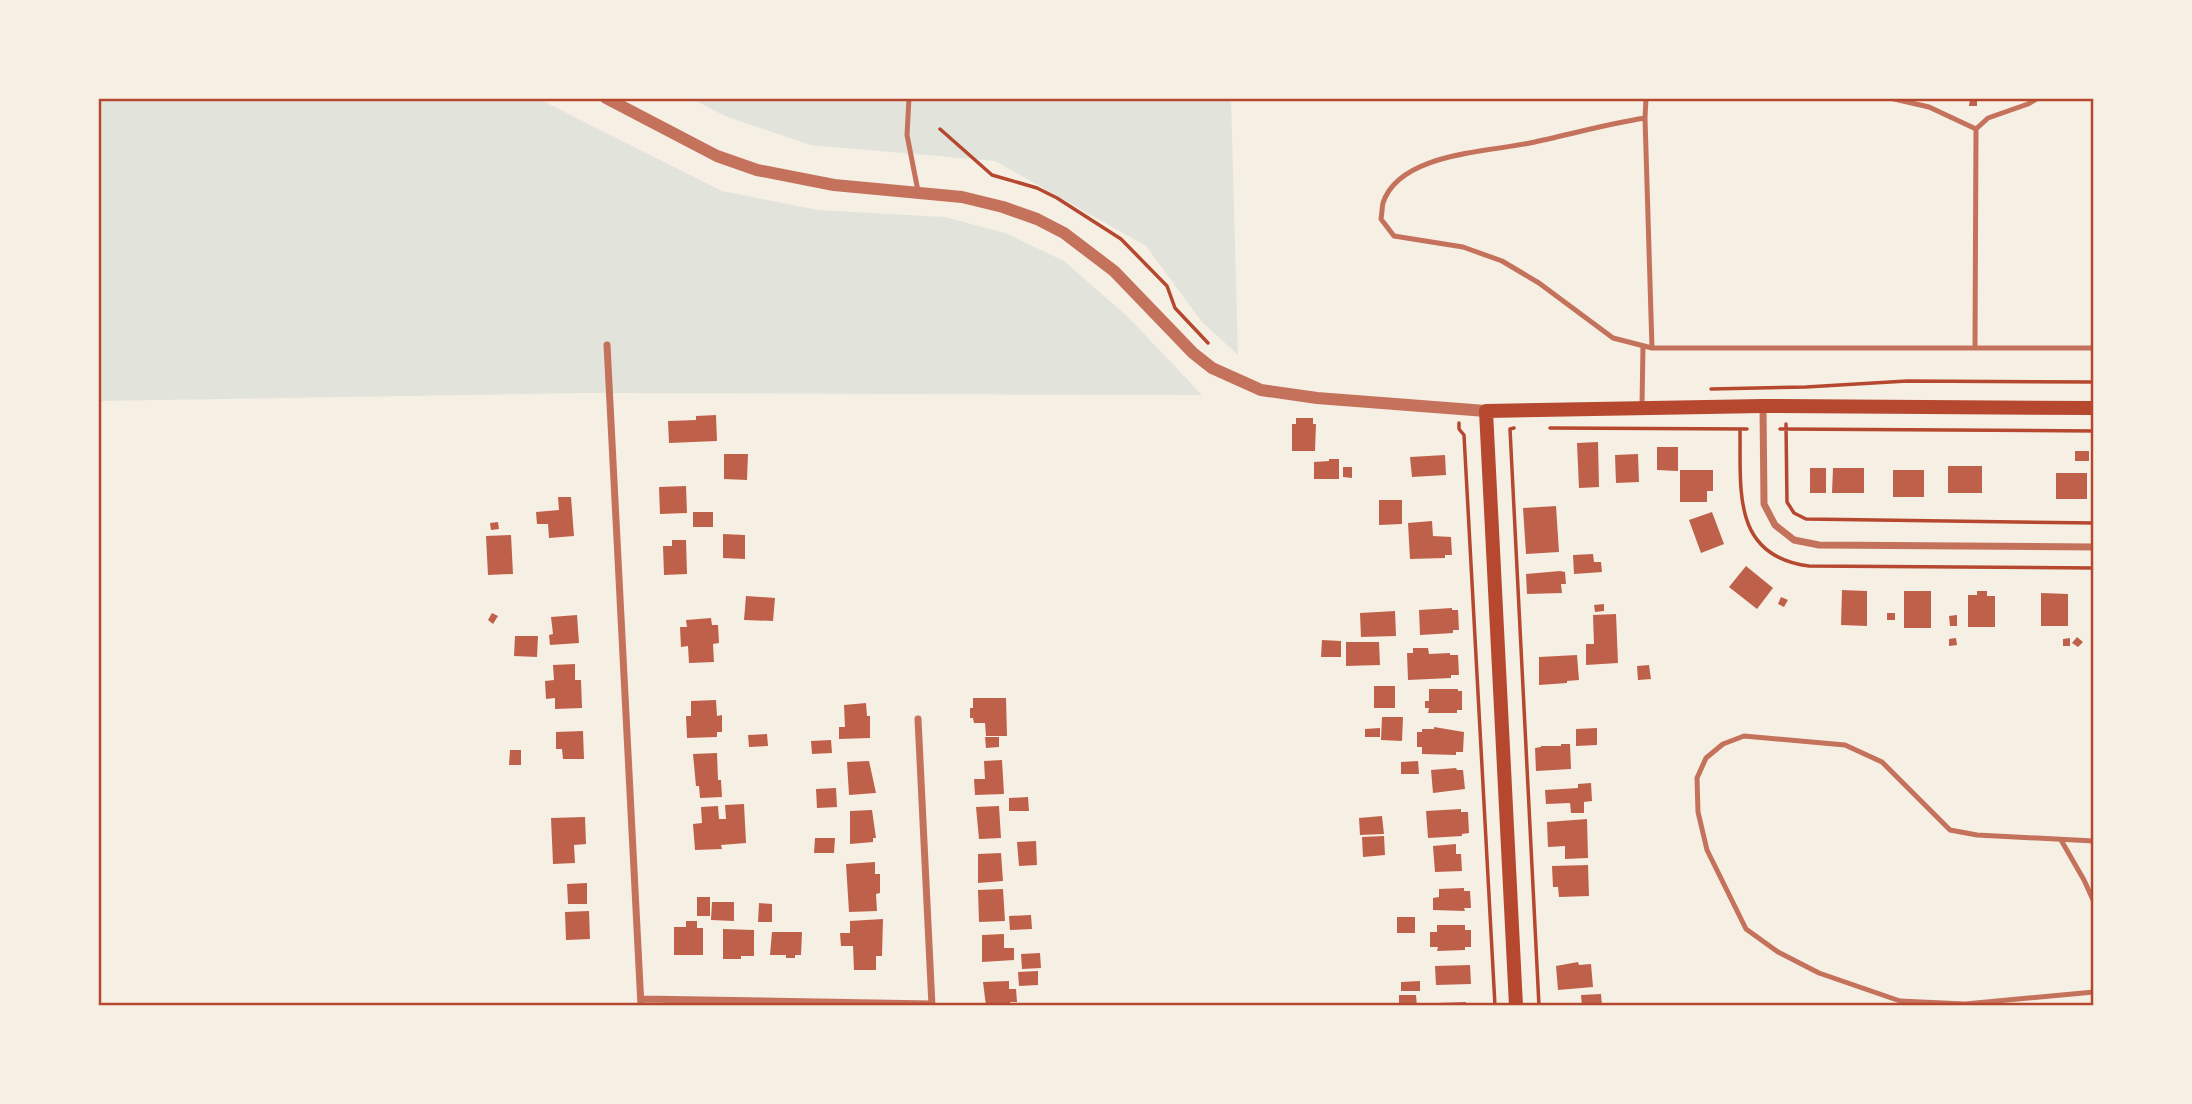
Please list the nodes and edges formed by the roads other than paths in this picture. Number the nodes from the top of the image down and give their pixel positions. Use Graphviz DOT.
graph roads {
  1 [pos="606,98"];
  2 [pos="909,98"];
  3 [pos="1646,98"];
  4 [pos="1890,98"];
  5 [pos="2038,98"];
  6 [pos="1645,118"];
  7 [pos="1976,129"];
  8 [pos="918,191"];
  9 [pos="607,345"];
  10 [pos="1643,346"];
  11 [pos="1975,346"];
  12 [pos="1652,348"];
  13 [pos="2094,348"];
  14 [pos="1763,406"];
  15 [pos="2094,408"];
  16 [pos="1642,409"];
  17 [pos="1486,411"];
  18 [pos="2094,547"];
  19 [pos="918,719"];
  20 [pos="2061,840"];
  21 [pos="2094,841"];
  22 [pos="2094,902"];
  23 [pos="2094,992"];
  24 [pos="641,1002"];
  25 [pos="1902,1004"];
  26 [pos="932,1005"];
  27 [pos="1964,1005"];
  28 [pos="1516,1006"];
  1 -- 8 [label="street"];
  2 -- 8 [label="lane"];
  3 -- 6 [label="lane"];
  4 -- 7 [label="lane"];
  5 -- 7 [label="lane"];
  6 -- 10 [label="lane"];
  6 -- 12 [label="lane"];
  7 -- 11 [label="lane"];
  8 -- 17 [label="street"];
  9 -- 24 [label="street"];
  10 -- 12 [label="lane"];
  10 -- 16 [label="lane"];
  11 -- 12 [label="lane"];
  11 -- 13 [label="lane"];
  14 -- 15 [label="main road"];
  14 -- 16 [label="main road"];
  14 -- 18 [label="street"];
  16 -- 17 [label="main road"];
  17 -- 28 [label="main road"];
  19 -- 26 [label="street"];
  20 -- 21 [label="lane"];
  20 -- 22 [label="lane"];
  20 -- 25 [label="lane"];
  23 -- 27 [label="lane"];
  24 -- 26 [label="street"];
  25 -- 27 [label="lane"];
}
